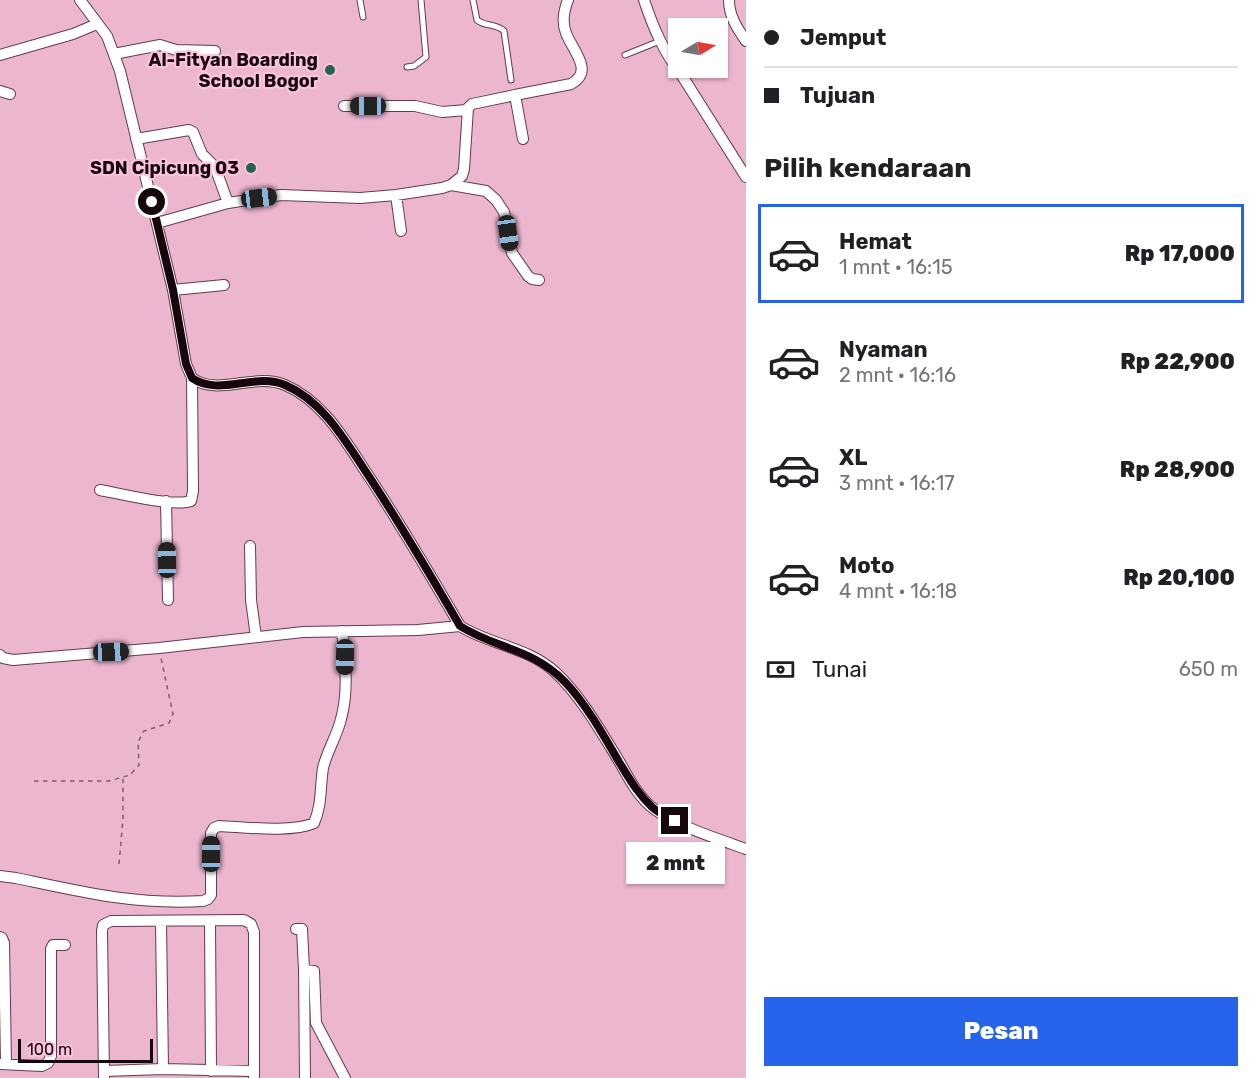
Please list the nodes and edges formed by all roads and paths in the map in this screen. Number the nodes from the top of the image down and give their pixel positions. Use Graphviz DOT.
graph roads {
  1 [pos="80,0"];
  2 [pos="360,0"];
  3 [pos="421,0"];
  4 [pos="473,0"];
  5 [pos="568,0"];
  6 [pos="644,0"];
  7 [pos="729,0"];
  8 [pos="363,17"];
  9 [pos="97,24"];
  10 [pos="746,40"];
  11 [pos="660,41"];
  12 [pos="215,51"];
  13 [pos="114,54"];
  14 [pos="0,55"];
  15 [pos="625,55"];
  16 [pos="407,68"];
  17 [pos="511,80"];
  18 [pos="515,95"];
  19 [pos="344,106"];
  20 [pos="468,110"];
  21 [pos="523,139"];
  22 [pos="136,140"];
  23 [pos="746,177"];
  24 [pos="452,185"];
  25 [pos="396,195"];
  26 [pos="228,203"];
  27 [pos="157,223"];
  28 [pos="401,231"];
  29 [pos="539,280"];
  30 [pos="224,285"];
  31 [pos="173,290"];
  32 [pos="192,378"];
  33 [pos="100,490"];
  34 [pos="166,501"];
  35 [pos="250,546"];
  36 [pos="168,600"];
  37 [pos="460,626"];
  38 [pos="342,631"];
  39 [pos="256,637"];
  40 [pos="159,648"];
  41 [pos="0,655"];
  42 [pos="123,777"];
  43 [pos="34,781"];
  44 [pos="746,849"];
  45 [pos="119,864"];
  46 [pos="0,876"];
  47 [pos="161,921"];
  48 [pos="210,921"];
  49 [pos="296,929"];
  50 [pos="0,937"];
  51 [pos="65,945"];
  52 [pos="304,969"];
  53 [pos="305,1023"];
  54 [pos="316,1023"];
  55 [pos="3,1064"];
  56 [pos="163,1069"];
  57 [pos="211,1071"];
  58 [pos="254,1074"];
  59 [pos="104,1075"];
  60 [pos="305,1078"];
  61 [pos="345,1078"];
  1 -- 9 [label="street"];
  2 -- 8 [label="lane"];
  3 -- 16 [label="lane"];
  4 -- 17 [label="lane"];
  5 -- 18 [label="street"];
  6 -- 11 [label="street"];
  7 -- 10 [label="street"];
  9 -- 13 [label="street"];
  9 -- 14 [label="street"];
  11 -- 15 [label="lane"];
  11 -- 23 [label="street"];
  12 -- 13 [label="street"];
  13 -- 22 [label="street"];
  18 -- 20 [label="street"];
  18 -- 21 [label="street"];
  19 -- 20 [label="street"];
  20 -- 24 [label="street"];
  22 -- 26 [label="street"];
  22 -- 27 [label="street"];
  24 -- 25 [label="street"];
  24 -- 29 [label="street"];
  25 -- 26 [label="street"];
  25 -- 28 [label="street"];
  26 -- 27 [label="street"];
  27 -- 31 [label="street"];
  30 -- 31 [label="street"];
  31 -- 32 [label="street"];
  32 -- 34 [label="street"];
  32 -- 37 [label="street"];
  33 -- 34 [label="street"];
  34 -- 36 [label="street"];
  35 -- 39 [label="street"];
  37 -- 38 [label="street"];
  37 -- 44 [label="street"];
  38 -- 39 [label="street"];
  38 -- 46 [label="street"];
  39 -- 40 [label="street"];
  40 -- 41 [label="street"];
  40 -- 42 [label="path"];
  42 -- 43 [label="path"];
  42 -- 45 [label="path"];
  47 -- 48 [label="street"];
  47 -- 56 [label="street"];
  47 -- 59 [label="street"];
  48 -- 57 [label="street"];
  48 -- 58 [label="street"];
  49 -- 52 [label="street"];
  50 -- 55 [label="street"];
  51 -- 55 [label="street"];
  52 -- 53 [label="street"];
  52 -- 54 [label="street"];
  53 -- 54 [label="street"];
  53 -- 60 [label="street"];
  54 -- 61 [label="street"];
  56 -- 57 [label="street"];
  56 -- 59 [label="street"];
  57 -- 58 [label="street"];
}
